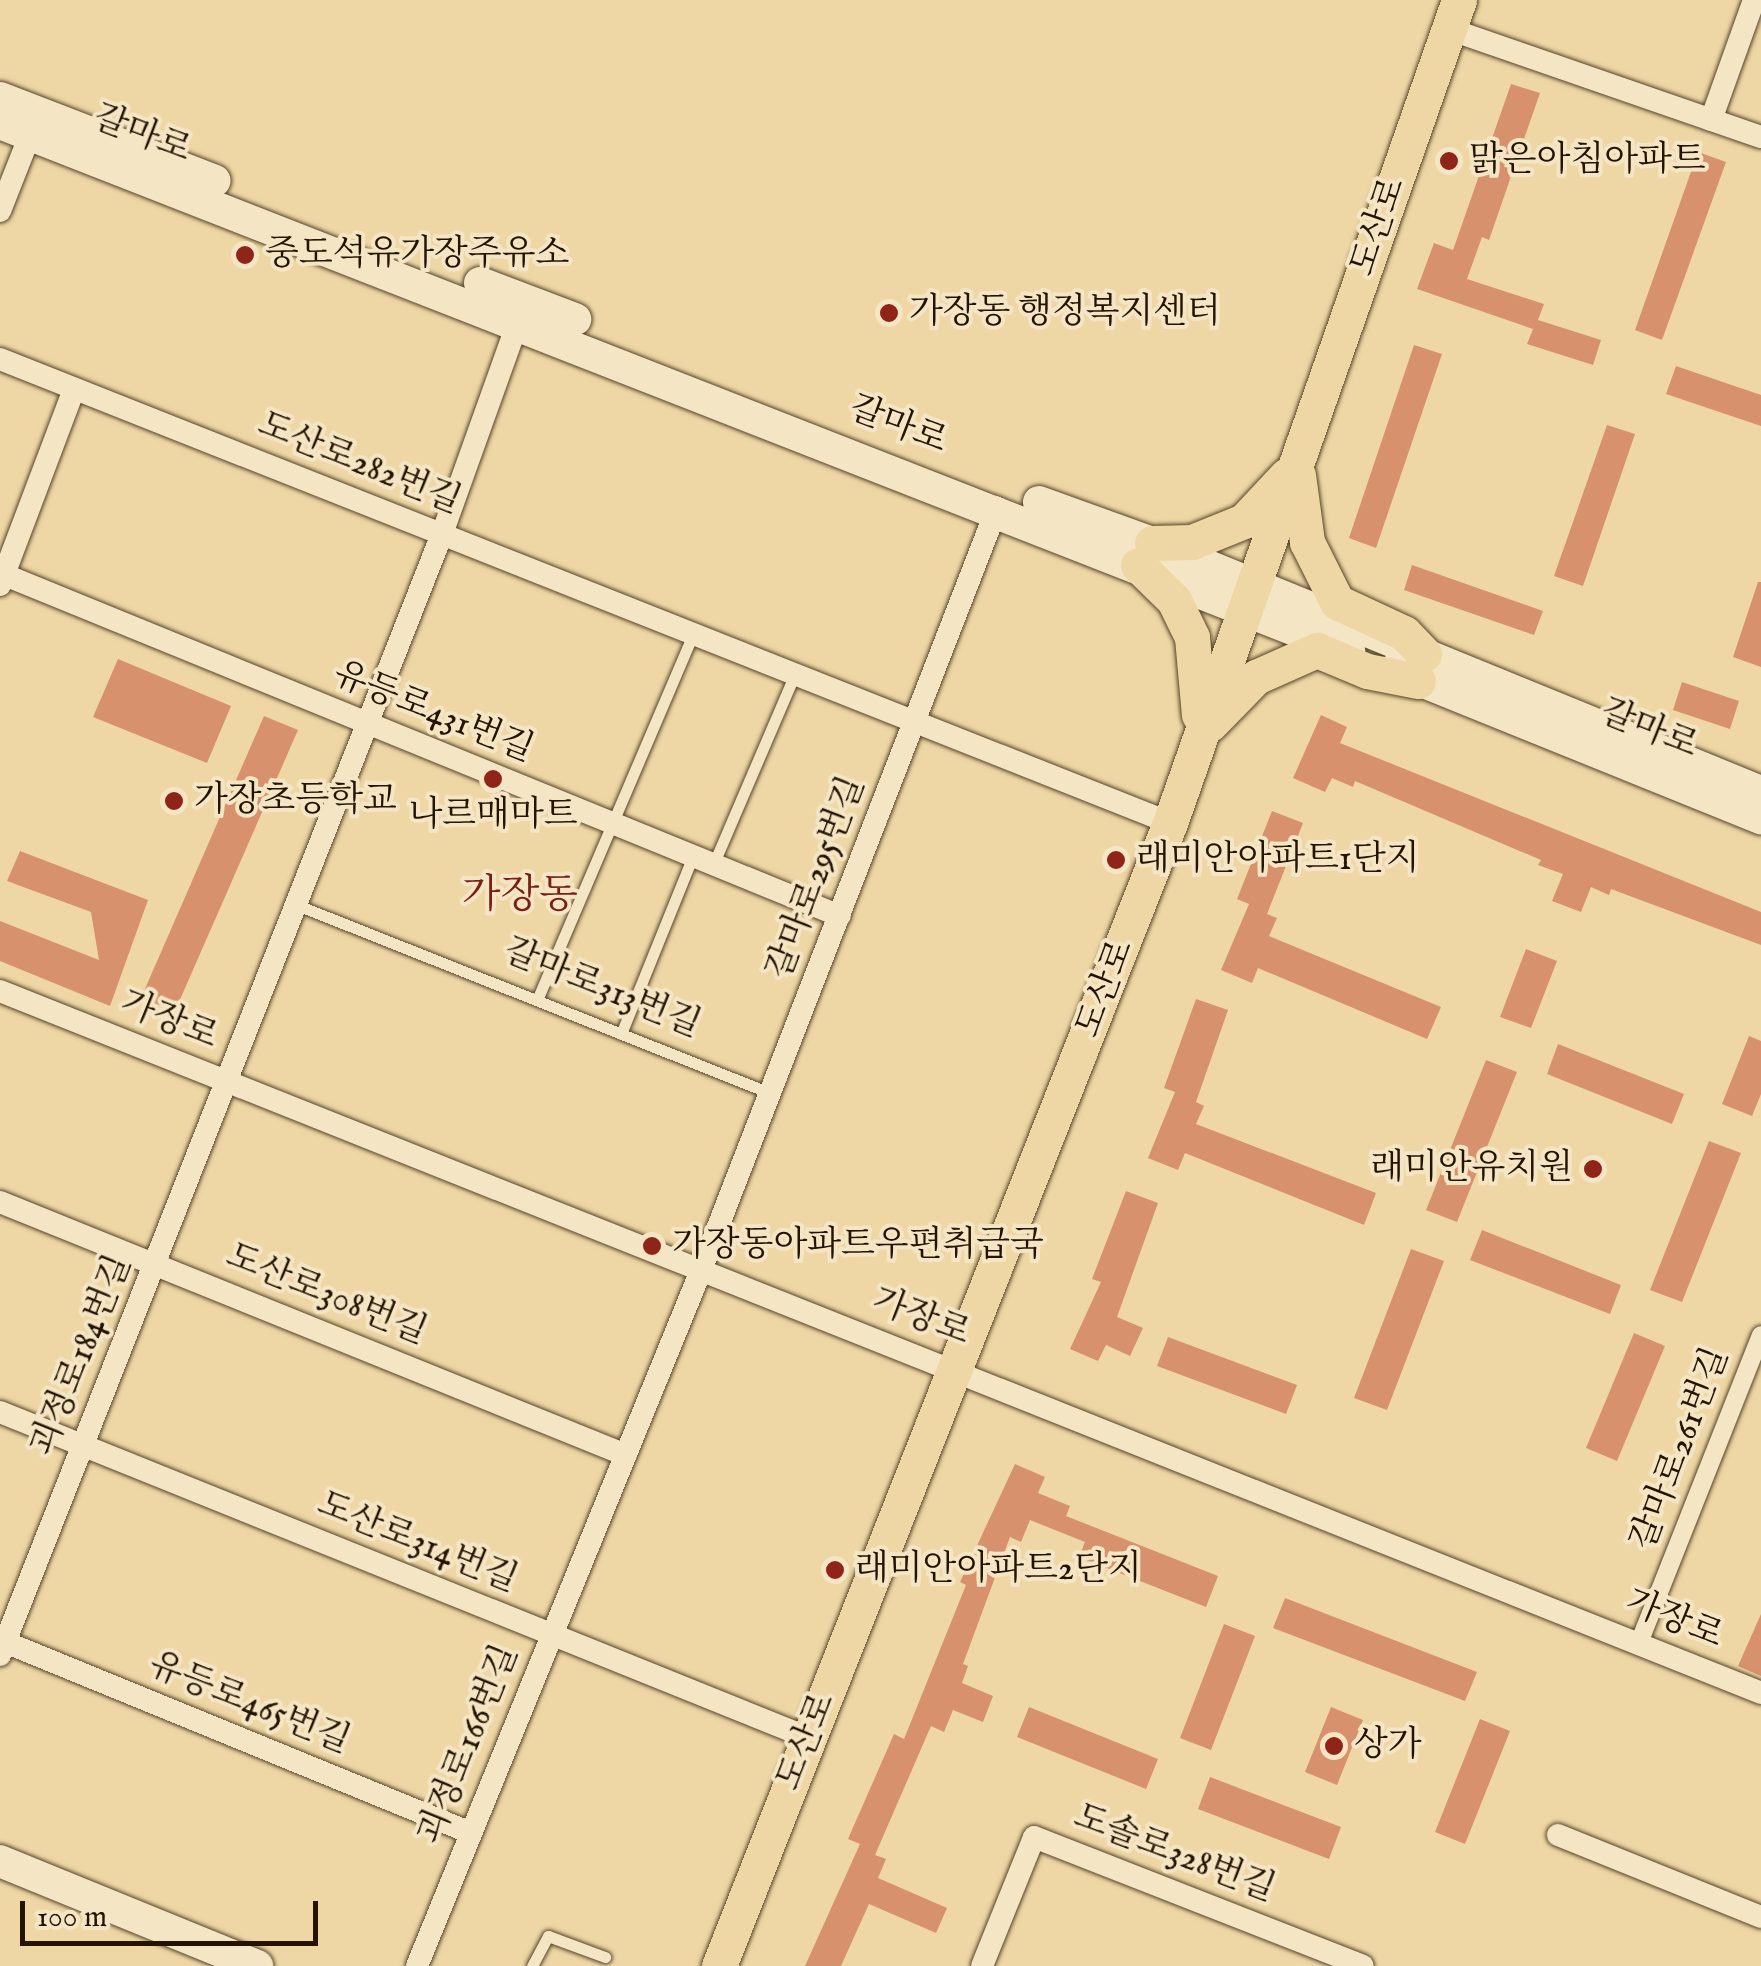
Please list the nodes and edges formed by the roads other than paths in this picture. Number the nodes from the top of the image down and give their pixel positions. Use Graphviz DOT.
graph roads {
  1 [pos="1754,0"];
  2 [pos="1454,14"];
  3 [pos="0,98"];
  4 [pos="1711,120"];
  5 [pos="15,129"];
  6 [pos="1761,137"];
  7 [pos="0,211"];
  8 [pos="523,310"];
  9 [pos="0,359"];
  10 [pos="74,389"];
  11 [pos="1296,464"];
  12 [pos="997,508"];
  13 [pos="442,534"];
  14 [pos="1145,554"];
  15 [pos="1,578"];
  16 [pos="1252,596"];
  17 [pos="693,634"];
  18 [pos="1421,667"];
  19 [pos="795,674"];
  20 [pos="916,722"];
  21 [pos="367,724"];
  22 [pos="1199,736"];
  23 [pos="1761,792"];
  24 [pos="1761,818"];
  25 [pos="1170,822"];
  26 [pos="612,824"];
  27 [pos="703,861"];
  28 [pos="297,905"];
  29 [pos="840,916"];
  30 [pos="0,991"];
  31 [pos="537,1000"];
  32 [pos="621,1034"];
  33 [pos="228,1083"];
  34 [pos="770,1093"];
  35 [pos="0,1202"];
  36 [pos="156,1264"];
  37 [pos="700,1273"];
  38 [pos="1761,1334"];
  39 [pos="958,1369"];
  40 [pos="0,1412"];
  41 [pos="84,1446"];
  42 [pos="626,1455"];
  43 [pos="552,1635"];
  44 [pos="1639,1644"];
  45 [pos="2,1646"];
  46 [pos="1761,1692"];
  47 [pos="809,1738"];
  48 [pos="471,1833"];
  49 [pos="1558,1835"];
  50 [pos="0,1862"];
  51 [pos="1761,1917"];
  52 [pos="605,1957"];
  53 [pos="257,1966"];
  54 [pos="416,1966"];
  55 [pos="532,1966"];
  56 [pos="719,1966"];
  57 [pos="982,1966"];
  58 [pos="1363,1966"];
  1 -- 4 [label="street"];
  2 -- 4 [label="street"];
  2 -- 11 [label="main road, 도산로"];
  3 -- 8 [label="main road, 갈마로"];
  4 -- 6 [label="street"];
  5 -- 7 [label="street"];
  5 -- 8 [label="main road, 갈마로"];
  8 -- 12 [label="main road, 갈마로"];
  8 -- 13 [label="street"];
  8 -- 14 [label="main road, 갈마로"];
  9 -- 10 [label="street, 도산로282번길"];
  10 -- 13 [label="street, 도산로282번길"];
  10 -- 15 [label="street"];
  11 -- 14 [label="main road"];
  11 -- 16 [label="main road, 도산로"];
  11 -- 18 [label="main road"];
  12 -- 14 [label="main road, 갈마로"];
  12 -- 20 [label="street, 갈마로295번길"];
  13 -- 17 [label="street, 도산로282번길"];
  13 -- 21 [label="street"];
  14 -- 16 [label="main road, 갈마로"];
  14 -- 22 [label="main road"];
  15 -- 21 [label="street, 유등로431번길"];
  16 -- 18 [label="main road, 갈마로"];
  16 -- 22 [label="main road, 도산로"];
  17 -- 19 [label="street, 도산로282번길"];
  17 -- 26 [label="lane"];
  18 -- 22 [label="main road"];
  18 -- 23 [label="main road, 갈마로"];
  18 -- 24 [label="main road, 갈마로"];
  19 -- 20 [label="street, 도산로282번길"];
  19 -- 27 [label="lane"];
  20 -- 25 [label="street, 도산로282번길"];
  20 -- 29 [label="street, 갈마로295번길"];
  21 -- 26 [label="street, 유등로431번길"];
  21 -- 28 [label="street"];
  22 -- 25 [label="main road, 도산로"];
  25 -- 39 [label="main road, 도산로"];
  26 -- 27 [label="street, 유등로431번길"];
  26 -- 31 [label="lane"];
  27 -- 29 [label="street, 유등로431번길"];
  27 -- 32 [label="lane"];
  28 -- 31 [label="lane, 갈마로313번길"];
  28 -- 33 [label="street"];
  29 -- 34 [label="street, 갈마로295번길"];
  30 -- 33 [label="street, 가장로"];
  31 -- 32 [label="lane, 갈마로313번길"];
  32 -- 34 [label="lane, 갈마로313번길"];
  33 -- 36 [label="street, 괴정로184번길"];
  33 -- 37 [label="street, 가장로"];
  34 -- 37 [label="street, 갈마로295번길"];
  35 -- 36 [label="street, 도산로308번길"];
  36 -- 41 [label="street, 괴정로184번길"];
  36 -- 42 [label="street, 도산로308번길"];
  37 -- 39 [label="street, 가장로"];
  37 -- 42 [label="street, 괴정로166번길"];
  38 -- 44 [label="street, 갈마로261번길"];
  39 -- 44 [label="street, 가장로"];
  39 -- 47 [label="main road, 도산로"];
  40 -- 41 [label="street, 도산로314번길"];
  41 -- 43 [label="street, 도산로314번길"];
  41 -- 45 [label="street, 괴정로184번길"];
  42 -- 43 [label="street, 괴정로166번길"];
  43 -- 47 [label="street, 도산로314번길"];
  43 -- 48 [label="street, 괴정로166번길"];
  44 -- 46 [label="street, 가장로"];
  45 -- 48 [label="street, 유등로465번길"];
  47 -- 56 [label="main road, 도산로"];
  48 -- 54 [label="street, 괴정로166번길"];
  49 -- 51 [label="street"];
  50 -- 53 [label="main road"];
  52 -- 55 [label="lane"];
  57 -- 58 [label="street, 도솔로328번길"];
}
